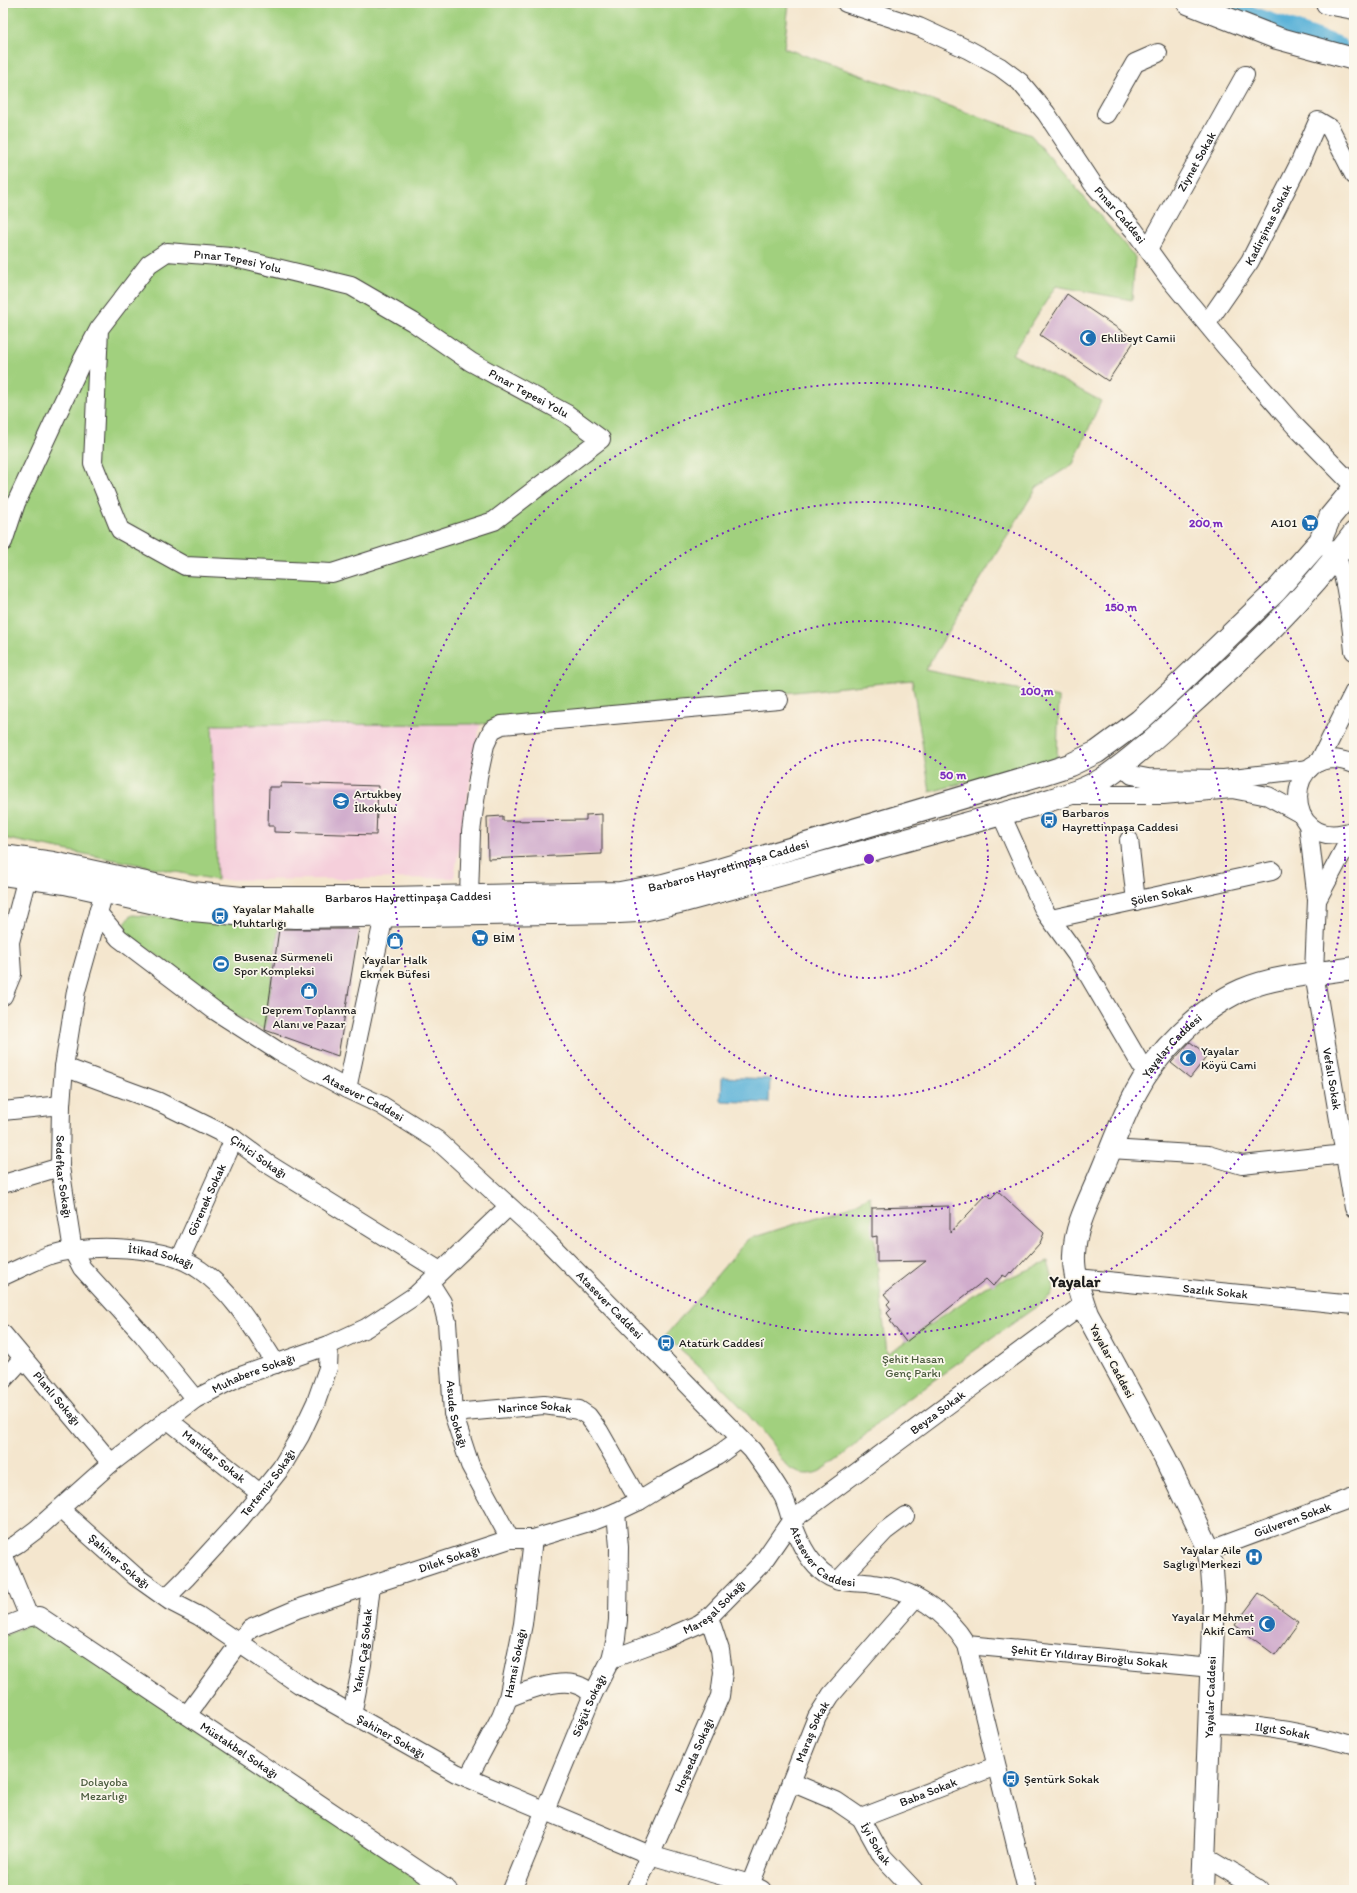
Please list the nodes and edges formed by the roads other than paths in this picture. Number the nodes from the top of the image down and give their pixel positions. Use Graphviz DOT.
graph roads {
  1 [pos="846,3"];
  2 [pos="1188,3"];
  3 [pos="1327,3"];
  4 [pos="1354,8"];
  5 [pos="1158,53"];
  6 [pos="1354,59"];
  7 [pos="1245,75"];
  8 [pos="1106,114"];
  9 [pos="1354,175"];
  10 [pos="1148,249"];
  11 [pos="1207,324"];
  12 [pos="99,330"];
  13 [pos="1354,487"];
  14 [pos="1354,533"];
  15 [pos="1320,541"];
  16 [pos="3,542"];
  17 [pos="1336,557"];
  18 [pos="1354,651"];
  19 [pos="1354,692"];
  20 [pos="779,700"];
  21 [pos="1122,764"];
  22 [pos="1354,764"];
  23 [pos="1314,766"];
  24 [pos="1064,795"];
  25 [pos="1001,814"];
  26 [pos="1305,819"];
  27 [pos="1354,831"];
  28 [pos="1129,840"];
  29 [pos="3,856"];
  30 [pos="1272,871"];
  31 [pos="3,874"];
  32 [pos="27,877"];
  33 [pos="104,892"];
  34 [pos="469,896"];
  35 [pos="1317,900"];
  36 [pos="1136,901"];
  37 [pos="386,906"];
  38 [pos="98,913"];
  39 [pos="1051,919"];
  40 [pos="1354,968"];
  41 [pos="1314,973"];
  42 [pos="3,996"];
  43 [pos="64,1067"];
  44 [pos="1147,1075"];
  45 [pos="347,1089"];
  46 [pos="61,1105"];
  47 [pos="3,1111"];
  48 [pos="234,1139"];
  49 [pos="1110,1149"];
  50 [pos="1345,1154"];
  51 [pos="60,1167"];
  52 [pos="3,1184"];
  53 [pos="508,1207"];
  54 [pos="1354,1208"];
  55 [pos="74,1251"];
  56 [pos="180,1259"];
  57 [pos="3,1276"];
  58 [pos="435,1277"];
  59 [pos="1077,1278"];
  60 [pos="1084,1304"];
  61 [pos="1354,1305"];
  62 [pos="3,1334"];
  63 [pos="329,1345"];
  64 [pos="23,1358"];
  65 [pos="276,1364"];
  66 [pos="3,1380"];
  67 [pos="195,1399"];
  68 [pos="452,1413"];
  69 [pos="167,1419"];
  70 [pos="740,1439"];
  71 [pos="111,1462"];
  72 [pos="261,1494"];
  73 [pos="1354,1497"];
  74 [pos="639,1501"];
  75 [pos="60,1509"];
  76 [pos="616,1512"];
  77 [pos="905,1516"];
  78 [pos="792,1521"];
  79 [pos="510,1539"];
  80 [pos="533,1539"];
  81 [pos="1208,1551"];
  82 [pos="3,1553"];
  83 [pos="838,1581"];
  84 [pos="371,1585"];
  85 [pos="916,1597"];
  86 [pos="166,1598"];
  87 [pos="29,1617"];
  88 [pos="709,1617"];
  89 [pos="3,1627"];
  90 [pos="239,1644"];
  91 [pos="967,1645"];
  92 [pos="611,1659"];
  93 [pos="1212,1668"];
  94 [pos="593,1694"];
  95 [pos="508,1698"];
  96 [pos="187,1715"];
  97 [pos="352,1715"];
  98 [pos="1210,1724"];
  99 [pos="1354,1747"];
  100 [pos="996,1766"];
  101 [pos="468,1778"];
  102 [pos="791,1782"];
  103 [pos="546,1810"];
  104 [pos="860,1818"];
  105 [pos="650,1855"];
  106 [pos="1205,1857"];
  107 [pos="753,1888"];
  108 [pos="448,1890"];
  109 [pos="512,1890"];
  110 [pos="635,1890"];
  111 [pos="914,1890"];
  112 [pos="1027,1890"];
  113 [pos="1203,1890"];
  114 [pos="1260,1890"];
  1 -- 10 [label="street, Pınar Caddesi"];
  2 -- 6 [label="street"];
  3 -- 4 [label="street"];
  5 -- 8 [label="street"];
  7 -- 10 [label="street, Ziynet Sokak"];
  9 -- 11 [label="street, Kadirşinas Sokak"];
  10 -- 11 [label="street, Pınar Caddesi"];
  11 -- 13 [label="street, Pınar Caddesi"];
  12 -- 12 [label="street, Pınar Tepesi Yolu"];
  12 -- 16 [label="street, Pınar Tepesi Yolu"];
  13 -- 15 [label="street, Barbaros Hayrettinpaşa Caddesi"];
  14 -- 17 [label="street, Barbaros Hayrettinpaşa Caddesi"];
  15 -- 17 [label="street"];
  15 -- 34 [label="street, Barbaros Hayrettinpaşa Caddesi"];
  17 -- 18 [label="street"];
  17 -- 21 [label="street, Barbaros Hayrettinpaşa Caddesi"];
  19 -- 23 [label="street, Vefalı Sokak"];
  20 -- 34 [label="street"];
  21 -- 23 [label="street"];
  21 -- 24 [label="street, Barbaros Hayrettinpaşa Caddesi"];
  22 -- 23 [label="street"];
  23 -- 26 [label="street, Vefalı Sokak"];
  24 -- 25 [label="street, Barbaros Hayrettinpaşa Caddesi"];
  24 -- 26 [label="street"];
  25 -- 37 [label="street, Barbaros Hayrettinpaşa Caddesi"];
  25 -- 39 [label="street"];
  26 -- 27 [label="street"];
  26 -- 35 [label="street, Vefalı Sokak"];
  27 -- 35 [label="street"];
  28 -- 36 [label="street"];
  29 -- 37 [label="street, Barbaros Hayrettinpaşa Caddesi"];
  30 -- 36 [label="street, Şölen Sokak"];
  31 -- 32 [label="street, Barbaros Hayrettinpaşa Caddesi"];
  32 -- 33 [label="street, Barbaros Hayrettinpaşa Caddesi"];
  32 -- 42 [label="street"];
  33 -- 37 [label="street, Barbaros Hayrettinpaşa Caddesi"];
  33 -- 38 [label="street"];
  34 -- 37 [label="street, Barbaros Hayrettinpaşa Caddesi"];
  35 -- 41 [label="street, Vefalı Sokak"];
  36 -- 39 [label="street, Şölen Sokak"];
  37 -- 45 [label="street"];
  38 -- 43 [label="street, Sedefkar Sokağı"];
  38 -- 45 [label="street, Atasever Caddesi"];
  39 -- 44 [label="street"];
  40 -- 41 [label="street, Yayalar Caddesi"];
  41 -- 44 [label="street, Yayalar Caddesi"];
  41 -- 50 [label="street, Vefalı Sokak"];
  43 -- 46 [label="street, Sedefkar Sokağı"];
  43 -- 48 [label="street, Çinici Sokağı"];
  44 -- 49 [label="street, Yayalar Caddesi"];
  45 -- 53 [label="street, Atasever Caddesi"];
  46 -- 47 [label="street"];
  46 -- 51 [label="street, Sedefkar Sokağı"];
  48 -- 56 [label="street, Görenek Sokak"];
  48 -- 58 [label="street, Çinici Sokağı"];
  49 -- 50 [label="street"];
  49 -- 59 [label="street, Yayalar Caddesi"];
  50 -- 54 [label="street, Vefalı Sokak"];
  51 -- 52 [label="street"];
  51 -- 55 [label="street, Sedefkar Sokağı"];
  53 -- 58 [label="street, Muhabere Sokağı"];
  53 -- 70 [label="street, Atasever Caddesi"];
  55 -- 56 [label="street, İtikad Sokağı"];
  55 -- 57 [label="street, İtikad Sokağı"];
  55 -- 67 [label="street, Sedefkar Sokağı"];
  56 -- 65 [label="street, İtikad Sokağı"];
  58 -- 63 [label="street, Muhabere Sokağı"];
  58 -- 68 [label="street, Asude Sokağı"];
  59 -- 60 [label="street, Yayalar Caddesi"];
  59 -- 61 [label="street, Sazlık Sokak"];
  60 -- 78 [label="street, Beyza Sokak"];
  60 -- 81 [label="street, Yayalar Caddesi"];
  62 -- 64 [label="street, Planlı Sokağı"];
  63 -- 65 [label="street, Muhabere Sokağı"];
  63 -- 72 [label="street, Tertemiz Sokağı"];
  64 -- 66 [label="street"];
  64 -- 71 [label="street, Planlı Sokağı"];
  65 -- 67 [label="street, Muhabere Sokağı"];
  67 -- 69 [label="street, Muhabere Sokağı"];
  68 -- 74 [label="street, Narince Sokak"];
  68 -- 79 [label="street, Asude Sokağı"];
  69 -- 71 [label="street, Muhabere Sokağı"];
  69 -- 72 [label="street, Manidar Sokak"];
  70 -- 74 [label="street, Dilek Sokağı"];
  70 -- 78 [label="street, Atasever Caddesi"];
  71 -- 75 [label="street, Muhabere Sokağı"];
  72 -- 86 [label="street, Tertemiz Sokağı"];
  73 -- 81 [label="street, Gülveren Sokak"];
  74 -- 76 [label="street, Dilek Sokağı"];
  75 -- 82 [label="street, Muhabere Sokağı"];
  75 -- 86 [label="street, Şahiner Sokağı"];
  76 -- 80 [label="street, Dilek Sokağı"];
  76 -- 92 [label="street, Söğüt Sokağı"];
  77 -- 83 [label="street"];
  78 -- 83 [label="street, Atasever Caddesi"];
  78 -- 88 [label="street, Mareşal Sokağı"];
  79 -- 80 [label="street, Dilek Sokağı"];
  79 -- 84 [label="street, Dilek Sokağı"];
  80 -- 95 [label="street, Hamsi Sokağı"];
  81 -- 93 [label="street, Yayalar Caddesi"];
  82 -- 87 [label="street"];
  83 -- 85 [label="street, Atasever Caddesi"];
  84 -- 90 [label="street, Dilek Sokağı"];
  84 -- 97 [label="street, Yakın Çağ Sokak"];
  85 -- 91 [label="street, Atasever Caddesi"];
  85 -- 102 [label="street, Maraş Sokak"];
  86 -- 90 [label="street, Şahiner Sokağı"];
  87 -- 89 [label="street"];
  87 -- 96 [label="street, Müstakbel Sokağı"];
  88 -- 92 [label="street, Mareşal Sokağı"];
  88 -- 105 [label="street, Hoşseda Sokağı"];
  90 -- 96 [label="street, Dilek Sokağı"];
  90 -- 97 [label="street, Şahiner Sokağı"];
  91 -- 93 [label="street, Şehit Er Yıldıray Biroğlu Sokak"];
  91 -- 100 [label="street, Atasever Caddesi"];
  92 -- 94 [label="street, Söğüt Sokağı"];
  93 -- 98 [label="street, Yayalar Caddesi"];
  94 -- 95 [label="street"];
  94 -- 103 [label="street, Söğüt Sokağı"];
  95 -- 101 [label="street, Hamsi Sokağı"];
  96 -- 108 [label="street, Müstakbel Sokağı"];
  97 -- 101 [label="street, Şahiner Sokağı"];
  98 -- 99 [label="street, Ilgıt Sokak"];
  98 -- 106 [label="street, Yayalar Caddesi"];
  100 -- 104 [label="street, Baba Sokak"];
  100 -- 112 [label="street, Atasever Caddesi"];
  101 -- 103 [label="street, Şahiner Sokağı"];
  102 -- 104 [label="street, İyi Sokak"];
  102 -- 107 [label="street, Maraş Sokak"];
  103 -- 105 [label="street, Şahiner Sokağı"];
  103 -- 109 [label="street, Söğüt Sokağı"];
  104 -- 111 [label="street, İyi Sokak"];
  105 -- 107 [label="street, Şahiner Sokağı"];
  105 -- 110 [label="street, Hoşseda Sokağı"];
  106 -- 113 [label="street, Yayalar Caddesi"];
  106 -- 114 [label="street"];
}
